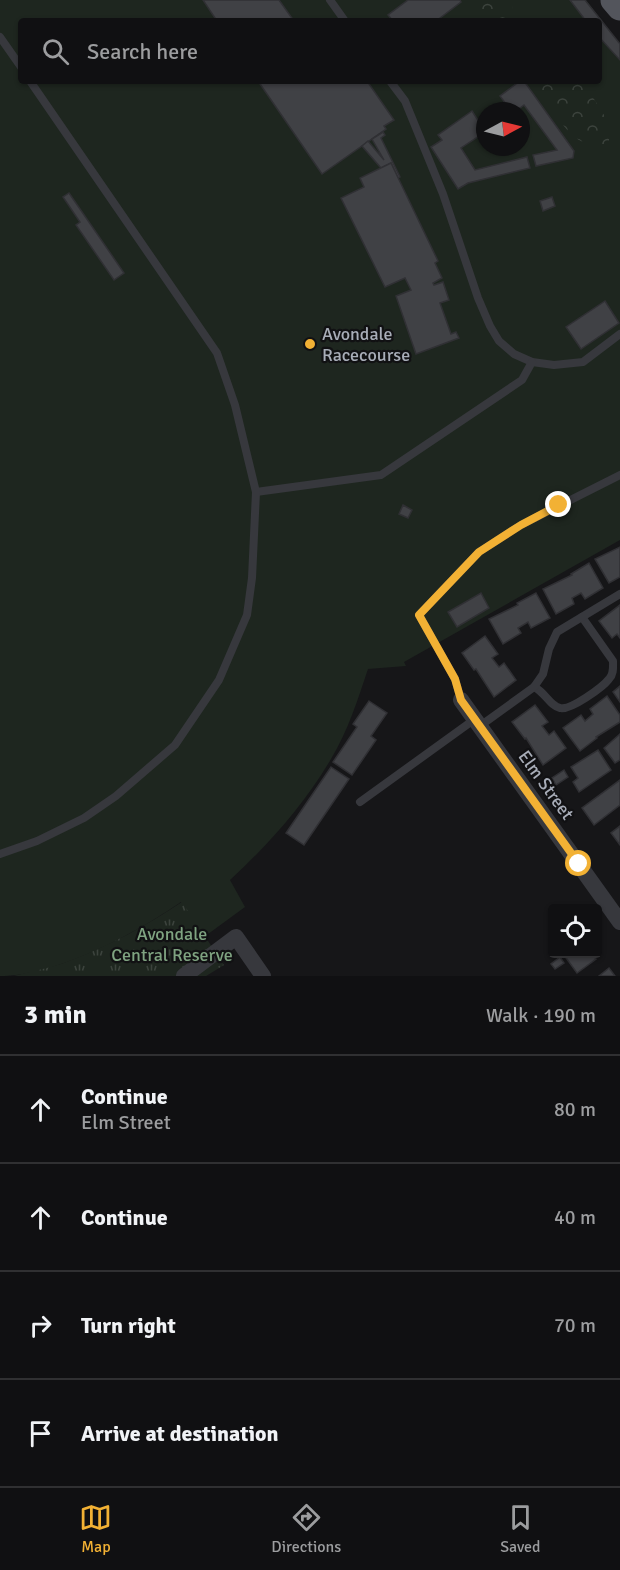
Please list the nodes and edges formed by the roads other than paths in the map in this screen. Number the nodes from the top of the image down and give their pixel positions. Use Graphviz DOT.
graph roads {
  1 [pos="330,0"];
  2 [pos="614,0"];
  3 [pos="620,7"];
  4 [pos="343,18"];
  5 [pos="0,37"];
  6 [pos="18,63"];
  7 [pos="32,84"];
  8 [pos="392,84"];
  9 [pos="620,334"];
  10 [pos="532,362"];
  11 [pos="620,475"];
  12 [pos="256,492"];
  13 [pos="620,594"];
  14 [pos="582,617"];
  15 [pos="534,687"];
  16 [pos="461,700"];
  17 [pos="478,723"];
  18 [pos="360,802"];
  19 [pos="0,854"];
  20 [pos="620,922"];
  21 [pos="183,976"];
  22 [pos="263,976"];
  1 -- 4 [label="lane"];
  2 -- 3 [label="main road"];
  5 -- 6 [label="lane"];
  7 -- 12 [label="lane"];
  8 -- 10 [label="lane"];
  9 -- 10 [label="lane"];
  10 -- 12 [label="lane"];
  11 -- 16 [label="lane"];
  12 -- 19 [label="lane"];
  13 -- 14 [label="lane"];
  14 -- 15 [label="lane"];
  14 -- 15 [label="lane"];
  15 -- 17 [label="lane"];
  16 -- 17 [label="street, Elm Street"];
  17 -- 18 [label="lane"];
  17 -- 20 [label="street, Elm Street"];
  21 -- 22 [label="street"];
}
